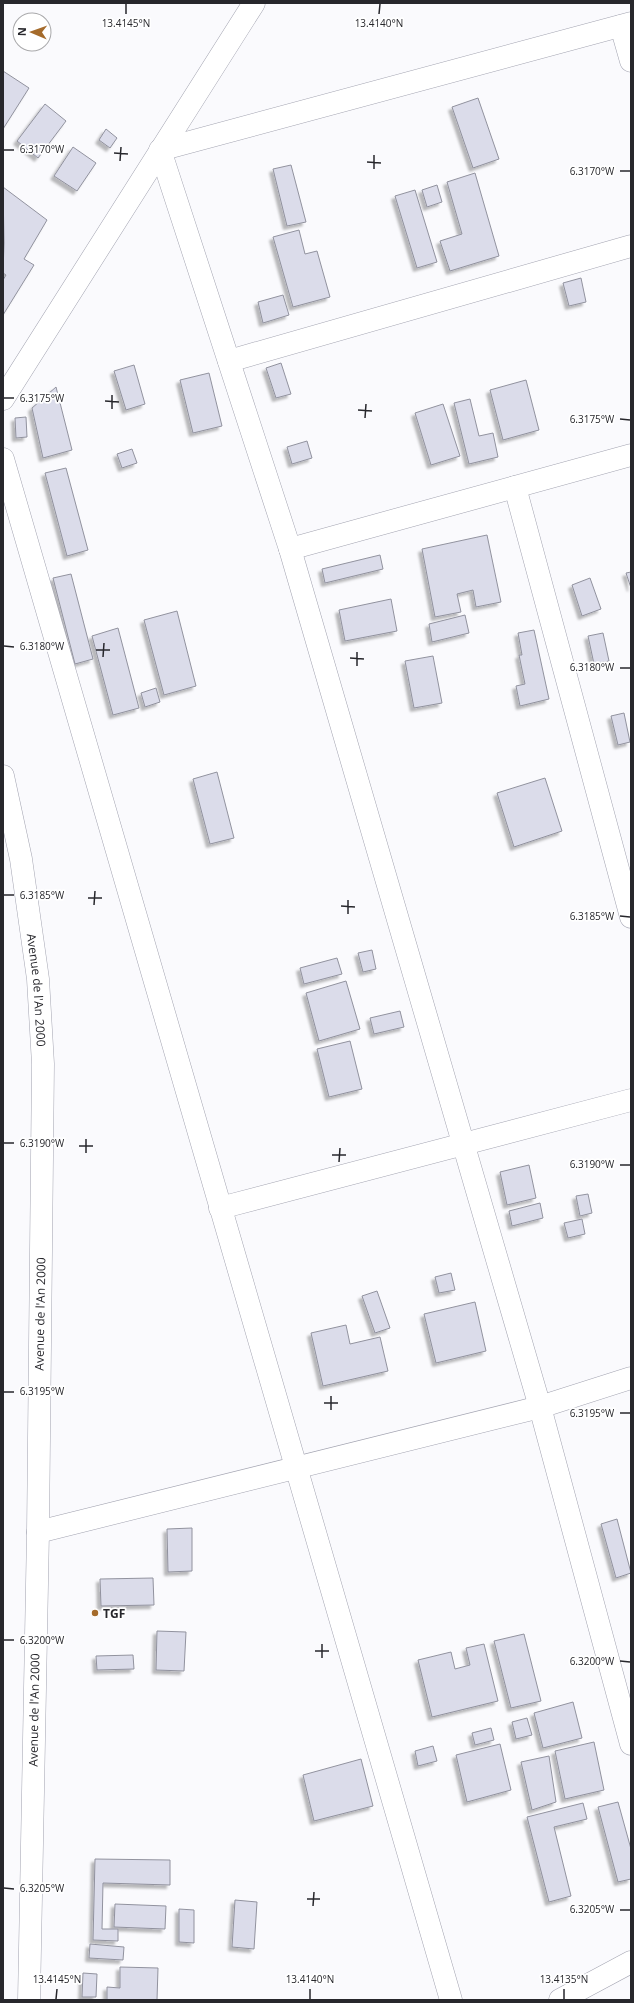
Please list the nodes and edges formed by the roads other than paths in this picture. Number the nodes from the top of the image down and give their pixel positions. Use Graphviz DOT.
graph roads {
  1 [pos="254,3"];
  2 [pos="626,25"];
  3 [pos="631,61"];
  4 [pos="160,150"];
  5 [pos="631,246"];
  6 [pos="229,361"];
  7 [pos="3,399"];
  8 [pos="631,454"];
  9 [pos="3,458"];
  10 [pos="514,487"];
  11 [pos="290,549"];
  12 [pos="3,776"];
  13 [pos="631,917"];
  14 [pos="631,1100"];
  15 [pos="463,1144"];
  16 [pos="220,1208"];
  17 [pos="631,1378"];
  18 [pos="540,1407"];
  19 [pos="295,1467"];
  20 [pos="38,1532"];
  21 [pos="631,1744"];
  22 [pos="631,1962"];
  23 [pos="29,2000"];
  24 [pos="451,2000"];
  25 [pos="560,2000"];
  1 -- 4 [label="street"];
  2 -- 3 [label="street"];
  2 -- 4 [label="street"];
  4 -- 6 [label="street"];
  4 -- 7 [label="street"];
  5 -- 6 [label="street"];
  6 -- 11 [label="street"];
  8 -- 10 [label="street"];
  9 -- 16 [label="street"];
  10 -- 11 [label="street"];
  10 -- 13 [label="street"];
  11 -- 15 [label="street"];
  12 -- 20 [label="street, Avenue de l'An 2000"];
  14 -- 15 [label="street"];
  15 -- 16 [label="street"];
  15 -- 18 [label="street"];
  16 -- 19 [label="street"];
  17 -- 18 [label="street"];
  18 -- 19 [label="street"];
  18 -- 21 [label="street"];
  19 -- 20 [label="street"];
  19 -- 24 [label="street"];
  20 -- 23 [label="street, Avenue de l'An 2000"];
  22 -- 25 [label="street"];
}
